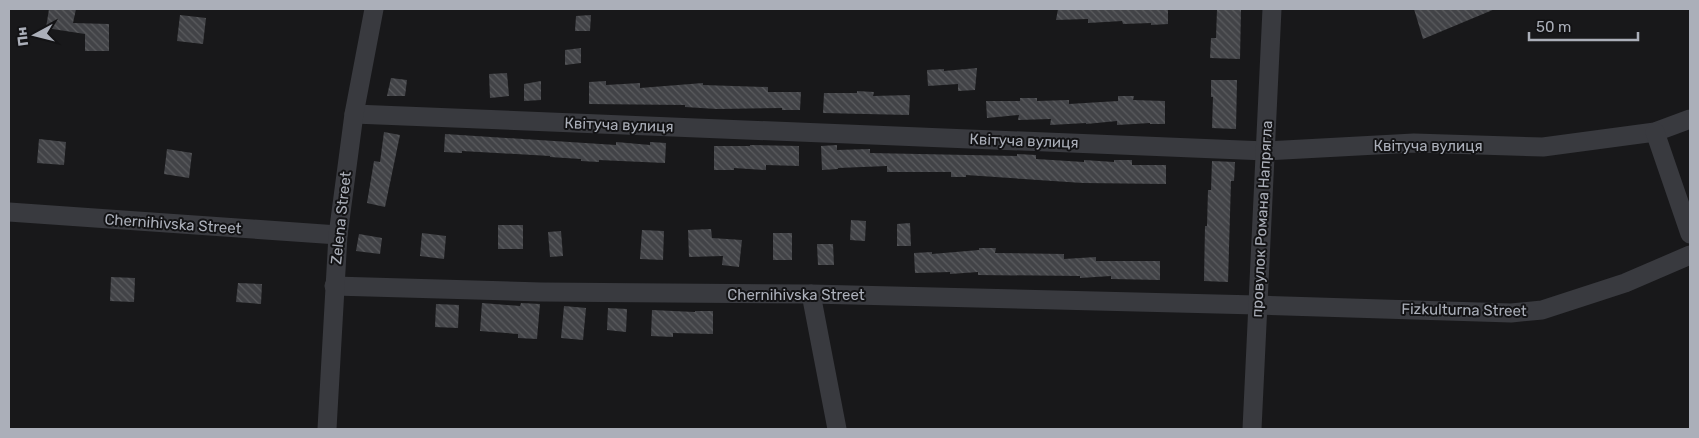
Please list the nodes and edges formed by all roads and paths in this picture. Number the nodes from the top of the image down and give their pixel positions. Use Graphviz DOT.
graph roads {
  1 [pos="374,9"];
  2 [pos="1272,9"];
  3 [pos="354,114"];
  4 [pos="1690,119"];
  5 [pos="1654,132"];
  6 [pos="1266,151"];
  7 [pos="9,212"];
  8 [pos="1690,234"];
  9 [pos="338,235"];
  10 [pos="1690,254"];
  11 [pos="334,286"];
  12 [pos="811,294"];
  13 [pos="1257,305"];
  14 [pos="326,429"];
  15 [pos="837,429"];
  16 [pos="1252,429"];
  1 -- 3 [label="street, Zelena Street"];
  2 -- 6 [label="street, провулок Романа Напрягла"];
  3 -- 6 [label="street, Квітуча вулиця"];
  3 -- 9 [label="street, Zelena Street"];
  4 -- 5 [label="street, Квітуча вулиця"];
  5 -- 6 [label="street, Квітуча вулиця"];
  5 -- 8 [label="street"];
  6 -- 13 [label="street, провулок Романа Напрягла"];
  7 -- 9 [label="street, Chernihivska Street"];
  9 -- 11 [label="street, Zelena Street"];
  10 -- 13 [label="street, Fizkulturna Street"];
  11 -- 12 [label="street, Chernihivska Street"];
  11 -- 14 [label="street, Zelena Street"];
  12 -- 13 [label="street, Chernihivska Street"];
  12 -- 15 [label="street"];
  13 -- 16 [label="street, провулок Романа Напрягла"];
}
